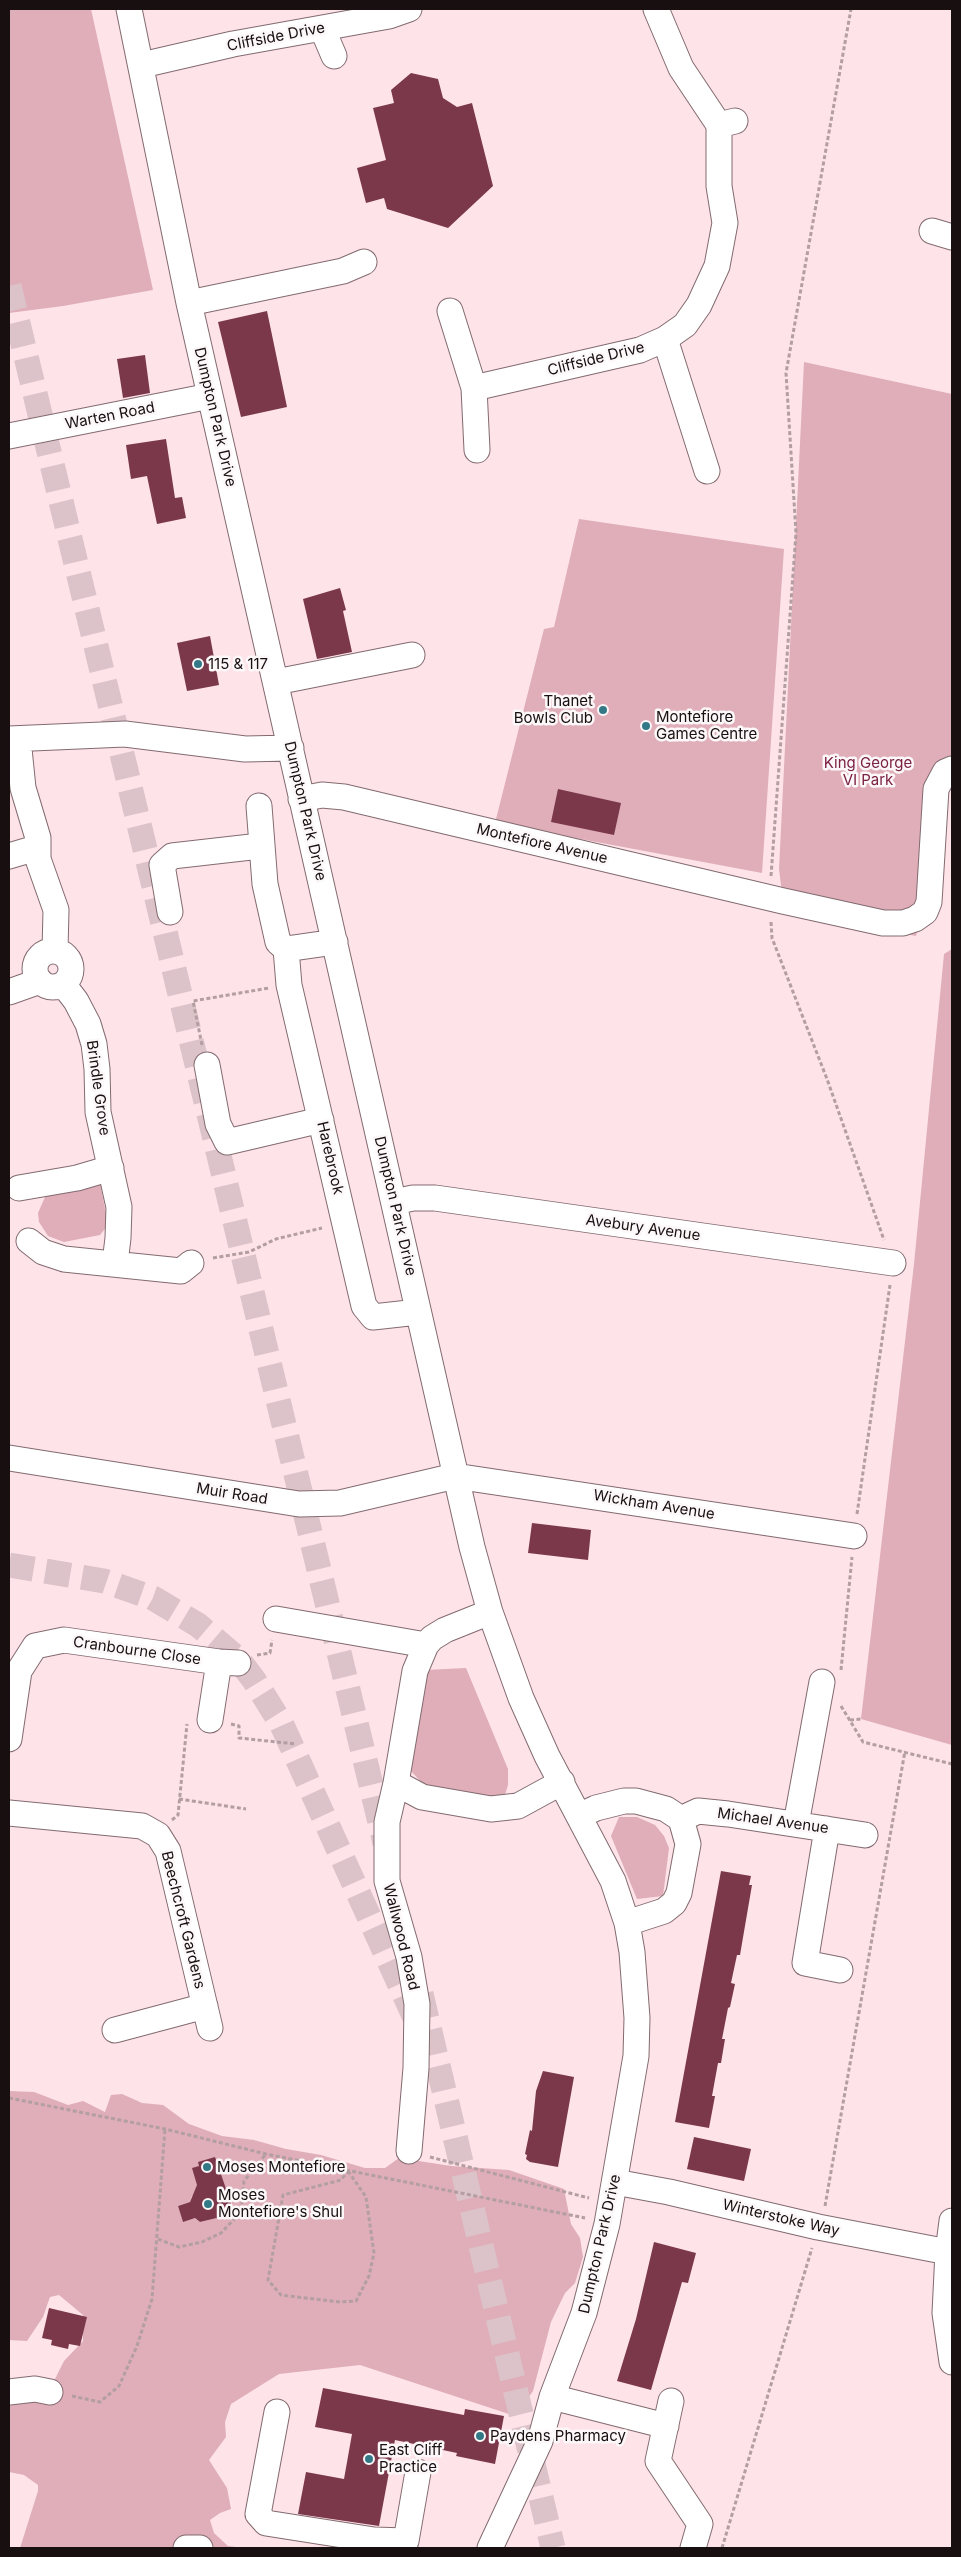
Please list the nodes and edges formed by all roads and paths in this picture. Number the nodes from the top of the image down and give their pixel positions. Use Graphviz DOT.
graph roads {
  1 [pos="129,9"];
  2 [pos="410,9"];
  3 [pos="656,9"];
  4 [pos="851,9"];
  5 [pos="322,28"];
  6 [pos="334,56"];
  7 [pos="142,65"];
  8 [pos="364,262"];
  9 [pos="189,303"];
  10 [pos="450,311"];
  11 [pos="665,339"];
  12 [pos="474,388"];
  13 [pos="210,396"];
  14 [pos="9,436"];
  15 [pos="477,450"];
  16 [pos="707,471"];
  17 [pos="412,655"];
  18 [pos="276,682"];
  19 [pos="14,739"];
  20 [pos="291,748"];
  21 [pos="952,769"];
  22 [pos="301,799"];
  23 [pos="259,806"];
  24 [pos="260,846"];
  25 [pos="36,848"];
  26 [pos="9,856"];
  27 [pos="776,900"];
  28 [pos="170,912"];
  29 [pos="335,942"];
  30 [pos="286,949"];
  31 [pos="52,983"];
  32 [pos="289,984"];
  33 [pos="9,992"];
  34 [pos="207,1065"];
  35 [pos="321,1120"];
  36 [pos="112,1168"];
  37 [pos="19,1188"];
  38 [pos="394,1202"];
  39 [pos="345,1223"];
  40 [pos="30,1241"];
  41 [pos="115,1263"];
  42 [pos="191,1263"];
  43 [pos="893,1263"];
  44 [pos="418,1312"];
  45 [pos="9,1458"];
  46 [pos="455,1476"];
  47 [pos="854,1536"];
  48 [pos="490,1612"];
  49 [pos="276,1619"];
  50 [pos="426,1645"];
  51 [pos="229,1663"];
  52 [pos="832,1677"];
  53 [pos="838,1702"];
  54 [pos="861,1719"];
  55 [pos="210,1720"];
  56 [pos="850,1720"];
  57 [pos="9,1739"];
  58 [pos="296,1744"];
  59 [pos="905,1751"];
  60 [pos="952,1764"];
  61 [pos="562,1782"];
  62 [pos="396,1783"];
  63 [pos="179,1799"];
  64 [pos="246,1809"];
  65 [pos="9,1813"];
  66 [pos="579,1816"];
  67 [pos="681,1820"];
  68 [pos="796,1824"];
  69 [pos="827,1829"];
  70 [pos="158,1835"];
  71 [pos="865,1835"];
  72 [pos="627,1923"];
  73 [pos="840,1970"];
  74 [pos="115,2030"];
  75 [pos="9,2098"];
  76 [pos="165,2129"];
  77 [pos="409,2151"];
  78 [pos="266,2154"];
  79 [pos="348,2171"];
  80 [pos="611,2203"];
  81 [pos="952,2221"];
  82 [pos="818,2227"];
  83 [pos="158,2239"];
  84 [pos="948,2252"];
  85 [pos="952,2362"];
  86 [pos="9,2392"];
  87 [pos="50,2392"];
  88 [pos="552,2397"];
  89 [pos="671,2401"];
  90 [pos="276,2412"];
  91 [pos="666,2426"];
  92 [pos="418,2472"];
  93 [pos="374,2544"];
  94 [pos="186,2548"];
  95 [pos="200,2548"];
  96 [pos="490,2548"];
  97 [pos="693,2548"];
  98 [pos="722,2548"];
  1 -- 7 [label="street, Dumpton Park Drive"];
  2 -- 5 [label="street, Cliffside Drive"];
  3 -- 11 [label="street, Cliffside Drive"];
  4 -- 27 [label="path"];
  5 -- 6 [label="street"];
  5 -- 7 [label="street, Cliffside Drive"];
  7 -- 9 [label="street, Dumpton Park Drive"];
  8 -- 9 [label="street"];
  9 -- 13 [label="street, Dumpton Park Drive"];
  10 -- 12 [label="street"];
  11 -- 12 [label="street, Cliffside Drive"];
  11 -- 16 [label="street"];
  12 -- 15 [label="street"];
  13 -- 14 [label="street, Warten Road"];
  13 -- 18 [label="street, Dumpton Park Drive"];
  17 -- 18 [label="street"];
  18 -- 20 [label="street, Dumpton Park Drive"];
  19 -- 20 [label="street"];
  19 -- 25 [label="street"];
  20 -- 22 [label="street, Dumpton Park Drive"];
  21 -- 27 [label="street, Montefiore Avenue"];
  22 -- 27 [label="street, Montefiore Avenue"];
  22 -- 29 [label="street, Dumpton Park Drive"];
  23 -- 24 [label="street, Harebrook"];
  24 -- 28 [label="street"];
  24 -- 30 [label="street, Harebrook"];
  25 -- 26 [label="street"];
  25 -- 31 [label="street"];
  27 -- 43 [label="path"];
  29 -- 30 [label="street"];
  29 -- 38 [label="street, Dumpton Park Drive"];
  30 -- 32 [label="street, Harebrook"];
  31 -- 33 [label="street"];
  31 -- 36 [label="street, Brindle Grove"];
  32 -- 34 [label="path"];
  32 -- 35 [label="street, Harebrook"];
  34 -- 35 [label="street"];
  35 -- 39 [label="street, Harebrook"];
  36 -- 37 [label="street"];
  36 -- 41 [label="street, Brindle Grove"];
  38 -- 43 [label="street, Avebury Avenue"];
  38 -- 44 [label="street, Dumpton Park Drive"];
  39 -- 42 [label="path"];
  39 -- 44 [label="street, Harebrook"];
  40 -- 41 [label="street"];
  41 -- 42 [label="street"];
  43 -- 47 [label="path"];
  44 -- 46 [label="street, Dumpton Park Drive"];
  45 -- 46 [label="street, Muir Road"];
  46 -- 47 [label="street, Wickham Avenue"];
  46 -- 48 [label="street, Dumpton Park Drive"];
  47 -- 52 [label="path"];
  48 -- 50 [label="street"];
  48 -- 61 [label="street, Dumpton Park Drive"];
  49 -- 50 [label="street"];
  49 -- 51 [label="path"];
  50 -- 62 [label="street"];
  51 -- 55 [label="street, Cranbourne Close"];
  51 -- 57 [label="street, Cranbourne Close"];
  52 -- 68 [label="street"];
  53 -- 56 [label="path"];
  54 -- 56 [label="path"];
  55 -- 58 [label="path"];
  55 -- 63 [label="path"];
  56 -- 59 [label="path"];
  59 -- 60 [label="path"];
  59 -- 82 [label="path"];
  61 -- 62 [label="street"];
  61 -- 66 [label="street, Dumpton Park Drive"];
  62 -- 77 [label="street, Wallwood Road"];
  63 -- 64 [label="path"];
  63 -- 70 [label="path"];
  65 -- 70 [label="street"];
  66 -- 67 [label="street"];
  66 -- 72 [label="street, Dumpton Park Drive"];
  67 -- 68 [label="street, Michael Avenue"];
  67 -- 72 [label="street"];
  68 -- 69 [label="street, Michael Avenue"];
  69 -- 71 [label="street, Michael Avenue"];
  69 -- 73 [label="street"];
  70 -- 74 [label="street, Beechcroft Gardens"];
  72 -- 80 [label="street, Dumpton Park Drive"];
  75 -- 76 [label="path"];
  76 -- 78 [label="path"];
  76 -- 83 [label="path"];
  77 -- 80 [label="path"];
  78 -- 79 [label="path"];
  78 -- 83 [label="path"];
  79 -- 79 [label="path"];
  79 -- 80 [label="path"];
  80 -- 82 [label="street, Winterstoke Way"];
  80 -- 88 [label="street, Dumpton Park Drive"];
  81 -- 84 [label="street"];
  82 -- 84 [label="street, Winterstoke Way"];
  82 -- 98 [label="path"];
  83 -- 87 [label="path"];
  84 -- 85 [label="street"];
  86 -- 87 [label="street"];
  88 -- 91 [label="street"];
  88 -- 96 [label="street, Dumpton Park Drive"];
  89 -- 91 [label="street"];
  90 -- 93 [label="street"];
  91 -- 97 [label="street"];
  92 -- 93 [label="street"];
  94 -- 95 [label="street"];
}
